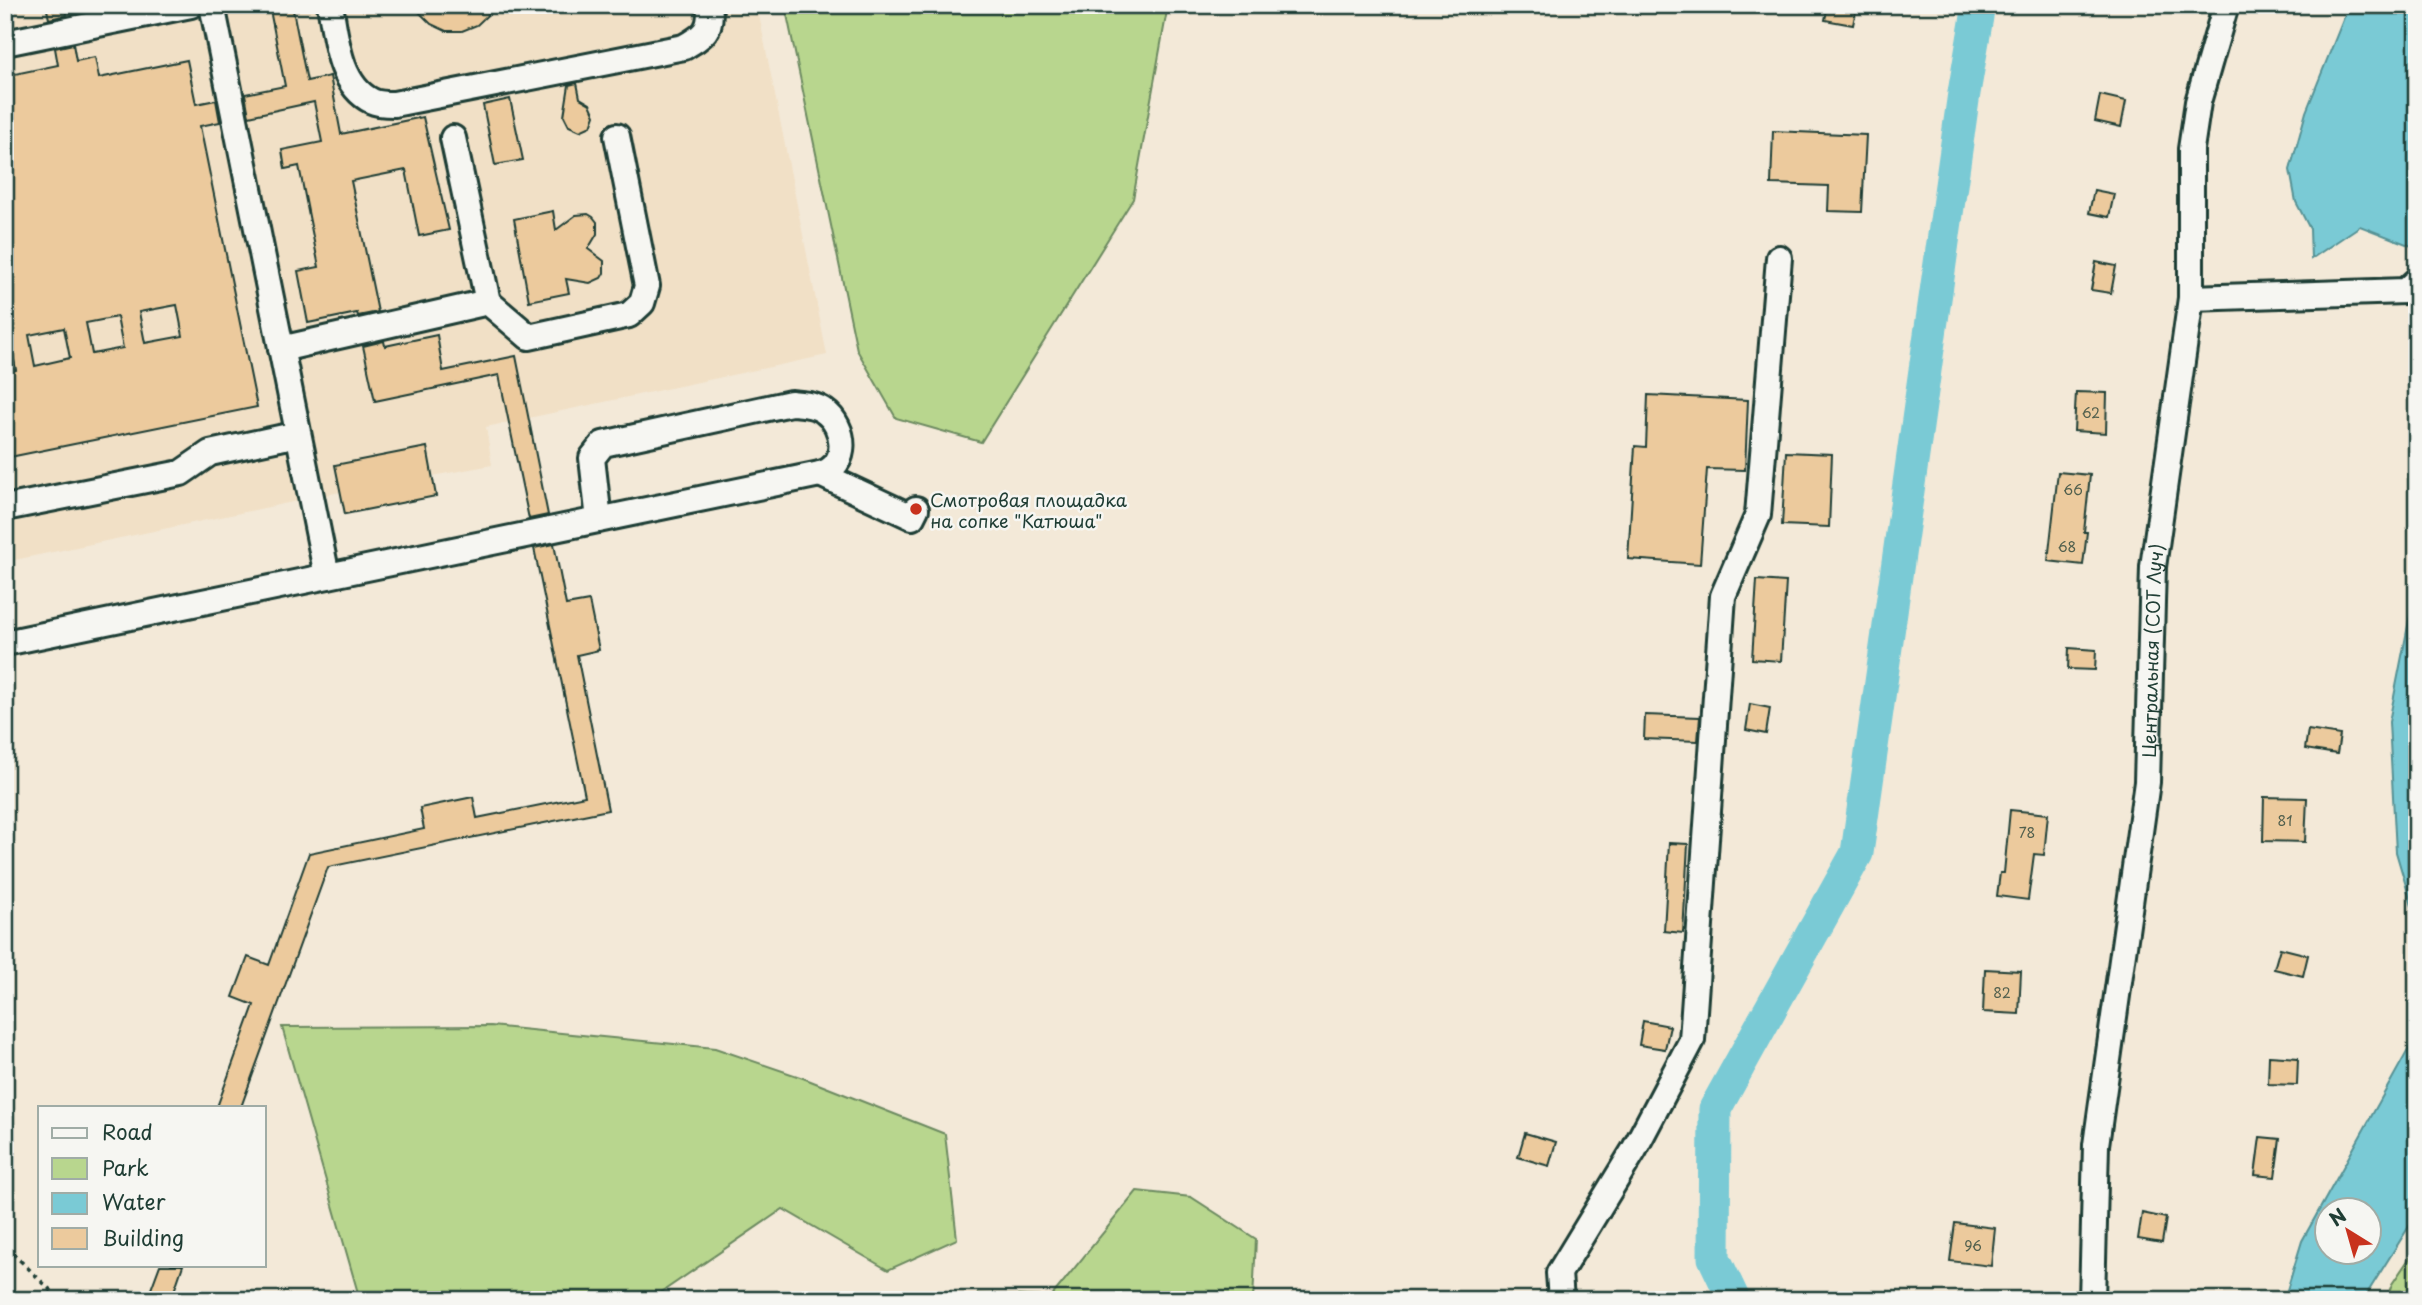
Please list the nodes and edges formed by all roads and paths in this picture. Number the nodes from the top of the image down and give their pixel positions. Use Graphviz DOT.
graph roads {
  1 [pos="191,5"];
  2 [pos="212,5"];
  3 [pos="330,5"];
  4 [pos="709,5"];
  5 [pos="2226,5"];
  6 [pos="5,43"];
  7 [pos="617,136"];
  8 [pos="453,138"];
  9 [pos="1779,258"];
  10 [pos="2417,280"];
  11 [pos="2191,298"];
  12 [pos="488,302"];
  13 [pos="281,349"];
  14 [pos="298,434"];
  15 [pos="820,474"];
  16 [pos="5,508"];
  17 [pos="916,509"];
  18 [pos="599,520"];
  19 [pos="327,576"];
  20 [pos="5,643"];
  21 [pos="5,1246"];
  22 [pos="61,1300"];
  23 [pos="1561,1300"];
  24 [pos="2092,1300"];
  1 -- 6 [label="street"];
  2 -- 13 [label="street"];
  3 -- 4 [label="street"];
  5 -- 11 [label="street, Центральная (СОТ Луч)"];
  7 -- 12 [label="street"];
  8 -- 12 [label="street"];
  9 -- 23 [label="street"];
  10 -- 11 [label="street"];
  11 -- 24 [label="street, Центральная (СОТ Луч)"];
  12 -- 13 [label="street"];
  13 -- 14 [label="street"];
  14 -- 16 [label="street"];
  14 -- 19 [label="street"];
  15 -- 17 [label="street"];
  15 -- 18 [label="street"];
  15 -- 18 [label="street"];
  18 -- 19 [label="street"];
  19 -- 20 [label="street"];
  21 -- 22 [label="path"];
}
